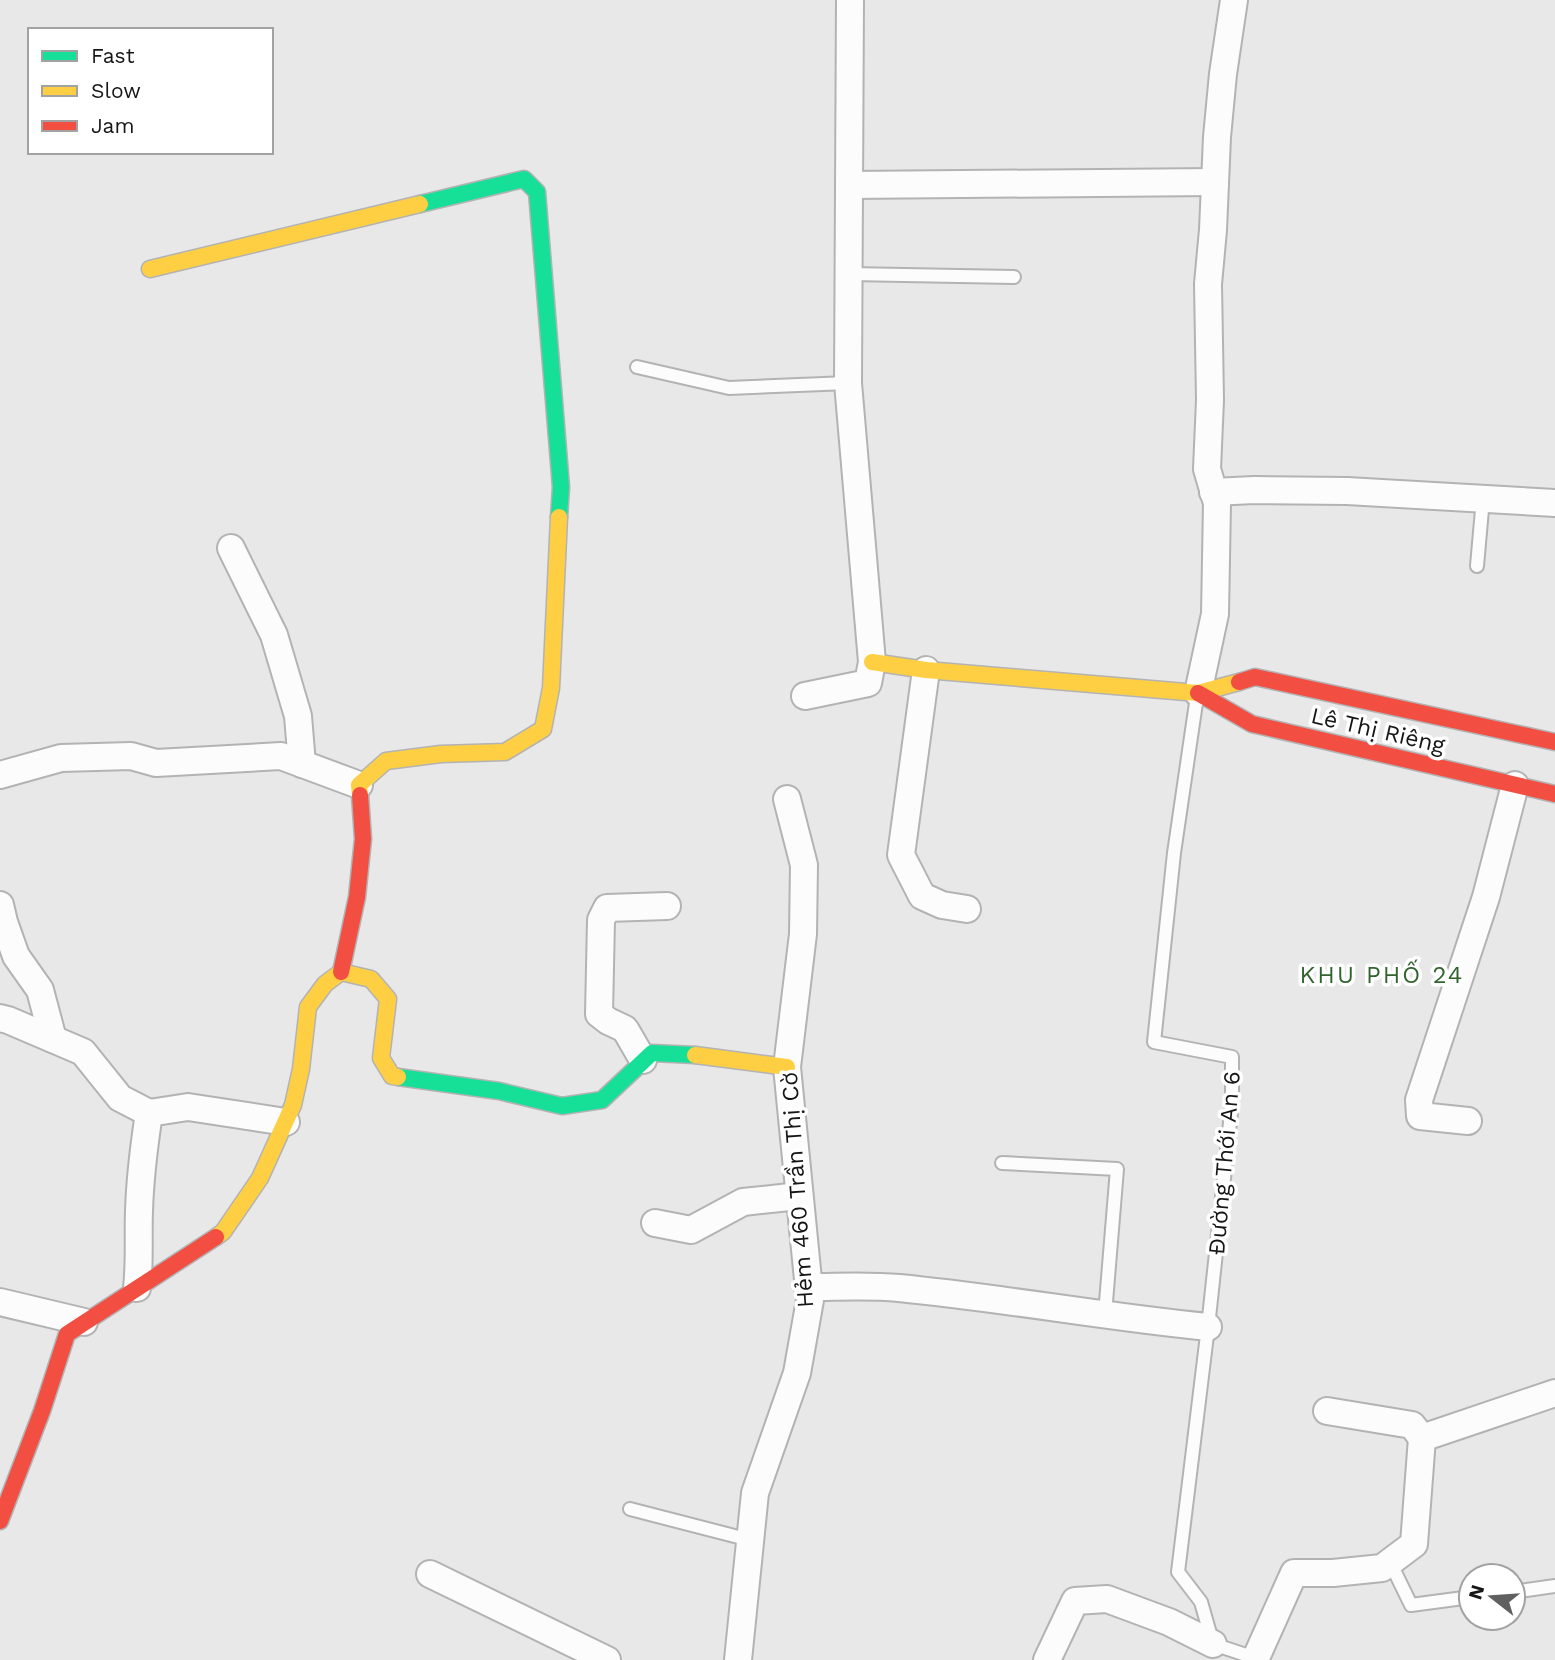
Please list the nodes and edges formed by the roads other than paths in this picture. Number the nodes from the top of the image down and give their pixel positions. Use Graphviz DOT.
graph roads {
  1 [pos="850,0"];
  2 [pos="1234,0"];
  3 [pos="1215,182"];
  4 [pos="849,185"];
  5 [pos="150,269"];
  6 [pos="849,274"];
  7 [pos="1014,277"];
  8 [pos="637,367"];
  9 [pos="848,383"];
  10 [pos="1213,492"];
  11 [pos="1483,498"];
  12 [pos="1555,503"];
  13 [pos="231,548"];
  14 [pos="1477,566"];
  15 [pos="872,662"];
  16 [pos="926,670"];
  17 [pos="1198,693"];
  18 [pos="805,696"];
  19 [pos="1555,742"];
  20 [pos="302,764"];
  21 [pos="0,775"];
  22 [pos="359,785"];
  23 [pos="1515,785"];
  24 [pos="1555,794"];
  25 [pos="787,799"];
  26 [pos="0,905"];
  27 [pos="667,906"];
  28 [pos="967,909"];
  29 [pos="341,972"];
  30 [pos="0,1018"];
  31 [pos="53,1040"];
  32 [pos="643,1060"];
  33 [pos="787,1067"];
  34 [pos="149,1113"];
  35 [pos="1468,1121"];
  36 [pos="286,1122"];
  37 [pos="1002,1163"];
  38 [pos="799,1196"];
  39 [pos="655,1223"];
  40 [pos="808,1287"];
  41 [pos="137,1288"];
  42 [pos="0,1302"];
  43 [pos="1105,1314"];
  44 [pos="84,1322"];
  45 [pos="1208,1327"];
  46 [pos="1555,1393"];
  47 [pos="1326,1411"];
  48 [pos="1422,1438"];
  49 [pos="630,1509"];
  50 [pos="0,1521"];
  51 [pos="750,1540"];
  52 [pos="1390,1562"];
  53 [pos="430,1574"];
  54 [pos="1555,1586"];
  55 [pos="1527,1590"];
  56 [pos="1457,1599"];
  57 [pos="1213,1644"];
  58 [pos="1255,1659"];
  59 [pos="607,1660"];
  60 [pos="738,1660"];
  61 [pos="1047,1660"];
  1 -- 4 [label="street"];
  2 -- 3 [label="street"];
  3 -- 4 [label="street"];
  3 -- 10 [label="street"];
  4 -- 6 [label="street"];
  5 -- 22 [label="street"];
  6 -- 7 [label="lane"];
  6 -- 9 [label="street"];
  8 -- 9 [label="lane"];
  9 -- 15 [label="street"];
  10 -- 11 [label="street"];
  10 -- 17 [label="street"];
  11 -- 12 [label="street"];
  11 -- 14 [label="lane"];
  13 -- 20 [label="street"];
  15 -- 16 [label="street, Lê Thị Riêng"];
  15 -- 18 [label="street"];
  16 -- 17 [label="street, Lê Thị Riêng"];
  16 -- 28 [label="street"];
  17 -- 19 [label="street, Lê Thị Riêng"];
  17 -- 23 [label="street, Lê Thị Riêng"];
  17 -- 45 [label="lane, Đường Thới An 6"];
  20 -- 21 [label="street"];
  20 -- 22 [label="street"];
  22 -- 29 [label="street"];
  23 -- 24 [label="street, Lê Thị Riêng"];
  23 -- 35 [label="street"];
  25 -- 33 [label="street, Hẻm 460 Trần Thị Cờ"];
  26 -- 31 [label="street"];
  27 -- 32 [label="street"];
  29 -- 32 [label="street"];
  29 -- 36 [label="street"];
  30 -- 31 [label="street"];
  31 -- 34 [label="street"];
  32 -- 33 [label="street"];
  33 -- 38 [label="street, Hẻm 460 Trần Thị Cờ"];
  34 -- 36 [label="street"];
  34 -- 41 [label="street"];
  36 -- 41 [label="street"];
  37 -- 43 [label="lane"];
  38 -- 39 [label="street"];
  38 -- 40 [label="street, Hẻm 460 Trần Thị Cờ"];
  40 -- 43 [label="street"];
  40 -- 51 [label="street, Hẻm 460 Trần Thị Cờ"];
  41 -- 44 [label="street"];
  42 -- 44 [label="street"];
  43 -- 45 [label="street"];
  44 -- 50 [label="street"];
  45 -- 57 [label="lane, Đường Thới An 6"];
  46 -- 48 [label="street"];
  47 -- 48 [label="street"];
  48 -- 52 [label="street"];
  49 -- 51 [label="lane"];
  51 -- 60 [label="street, Hẻm 460 Trần Thị Cờ"];
  52 -- 56 [label="lane"];
  52 -- 58 [label="street"];
  53 -- 59 [label="street"];
  54 -- 55 [label="lane"];
  57 -- 58 [label="lane"];
  57 -- 61 [label="street"];
}
